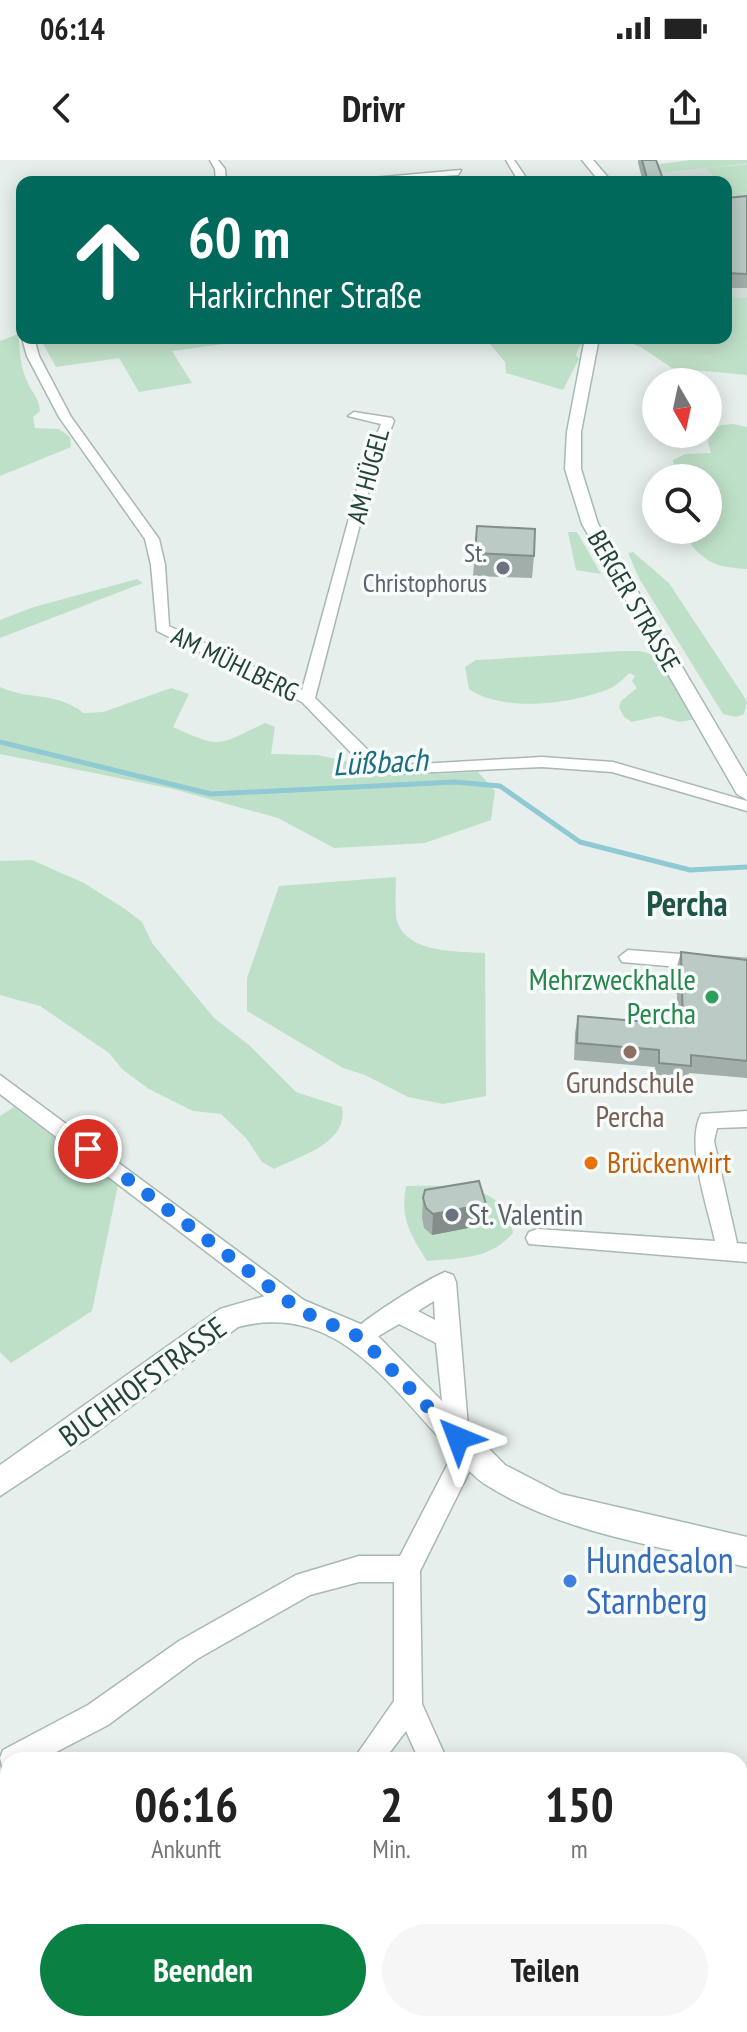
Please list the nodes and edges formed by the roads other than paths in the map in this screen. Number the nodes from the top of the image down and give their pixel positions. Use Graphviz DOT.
graph roads {
  1 [pos="444,160"];
  2 [pos="587,160"];
  3 [pos="458,172"];
  4 [pos="419,176"];
  5 [pos="460,176"];
  6 [pos="601,176"];
  7 [pos="30,344"];
  8 [pos="591,344"];
  9 [pos="354,416"];
  10 [pos="307,699"];
  11 [pos="747,794"];
  12 [pos="747,806"];
  13 [pos="628,957"];
  14 [pos="747,966"];
  15 [pos="0,1083"];
  16 [pos="747,1119"];
  17 [pos="537,1238"];
  18 [pos="738,1252"];
  19 [pos="301,1311"];
  20 [pos="396,1311"];
  21 [pos="360,1337"];
  22 [pos="447,1337"];
  23 [pos="463,1444"];
  24 [pos="0,1482"];
  25 [pos="747,1552"];
  26 [pos="407,1569"];
  27 [pos="408,1705"];
  28 [pos="28,1752"];
  29 [pos="373,1752"];
  30 [pos="429,1752"];
  1 -- 3 [label="street"];
  2 -- 6 [label="main road"];
  3 -- 4 [label="street"];
  3 -- 5 [label="street"];
  7 -- 10 [label="street, AM MÜHLBERG"];
  8 -- 11 [label="main road, BERGER STRASSE"];
  9 -- 10 [label="street, AM HÜGEL"];
  10 -- 12 [label="street, AM MÜHLBERG"];
  13 -- 14 [label="street"];
  15 -- 19 [label="street"];
  16 -- 18 [label="street"];
  17 -- 18 [label="street"];
  19 -- 21 [label="main road, BUCHHOFSTRASSE"];
  19 -- 24 [label="main road, BUCHHOFSTRASSE"];
  20 -- 21 [label="street"];
  20 -- 22 [label="street"];
  20 -- 22 [label="street"];
  21 -- 23 [label="main road, BUCHHOFSTRASSE"];
  22 -- 23 [label="street"];
  23 -- 25 [label="main road, BUCHHOFSTRASSE"];
  23 -- 26 [label="street"];
  26 -- 27 [label="street"];
  26 -- 28 [label="street"];
  27 -- 29 [label="street"];
  27 -- 30 [label="street"];
}
